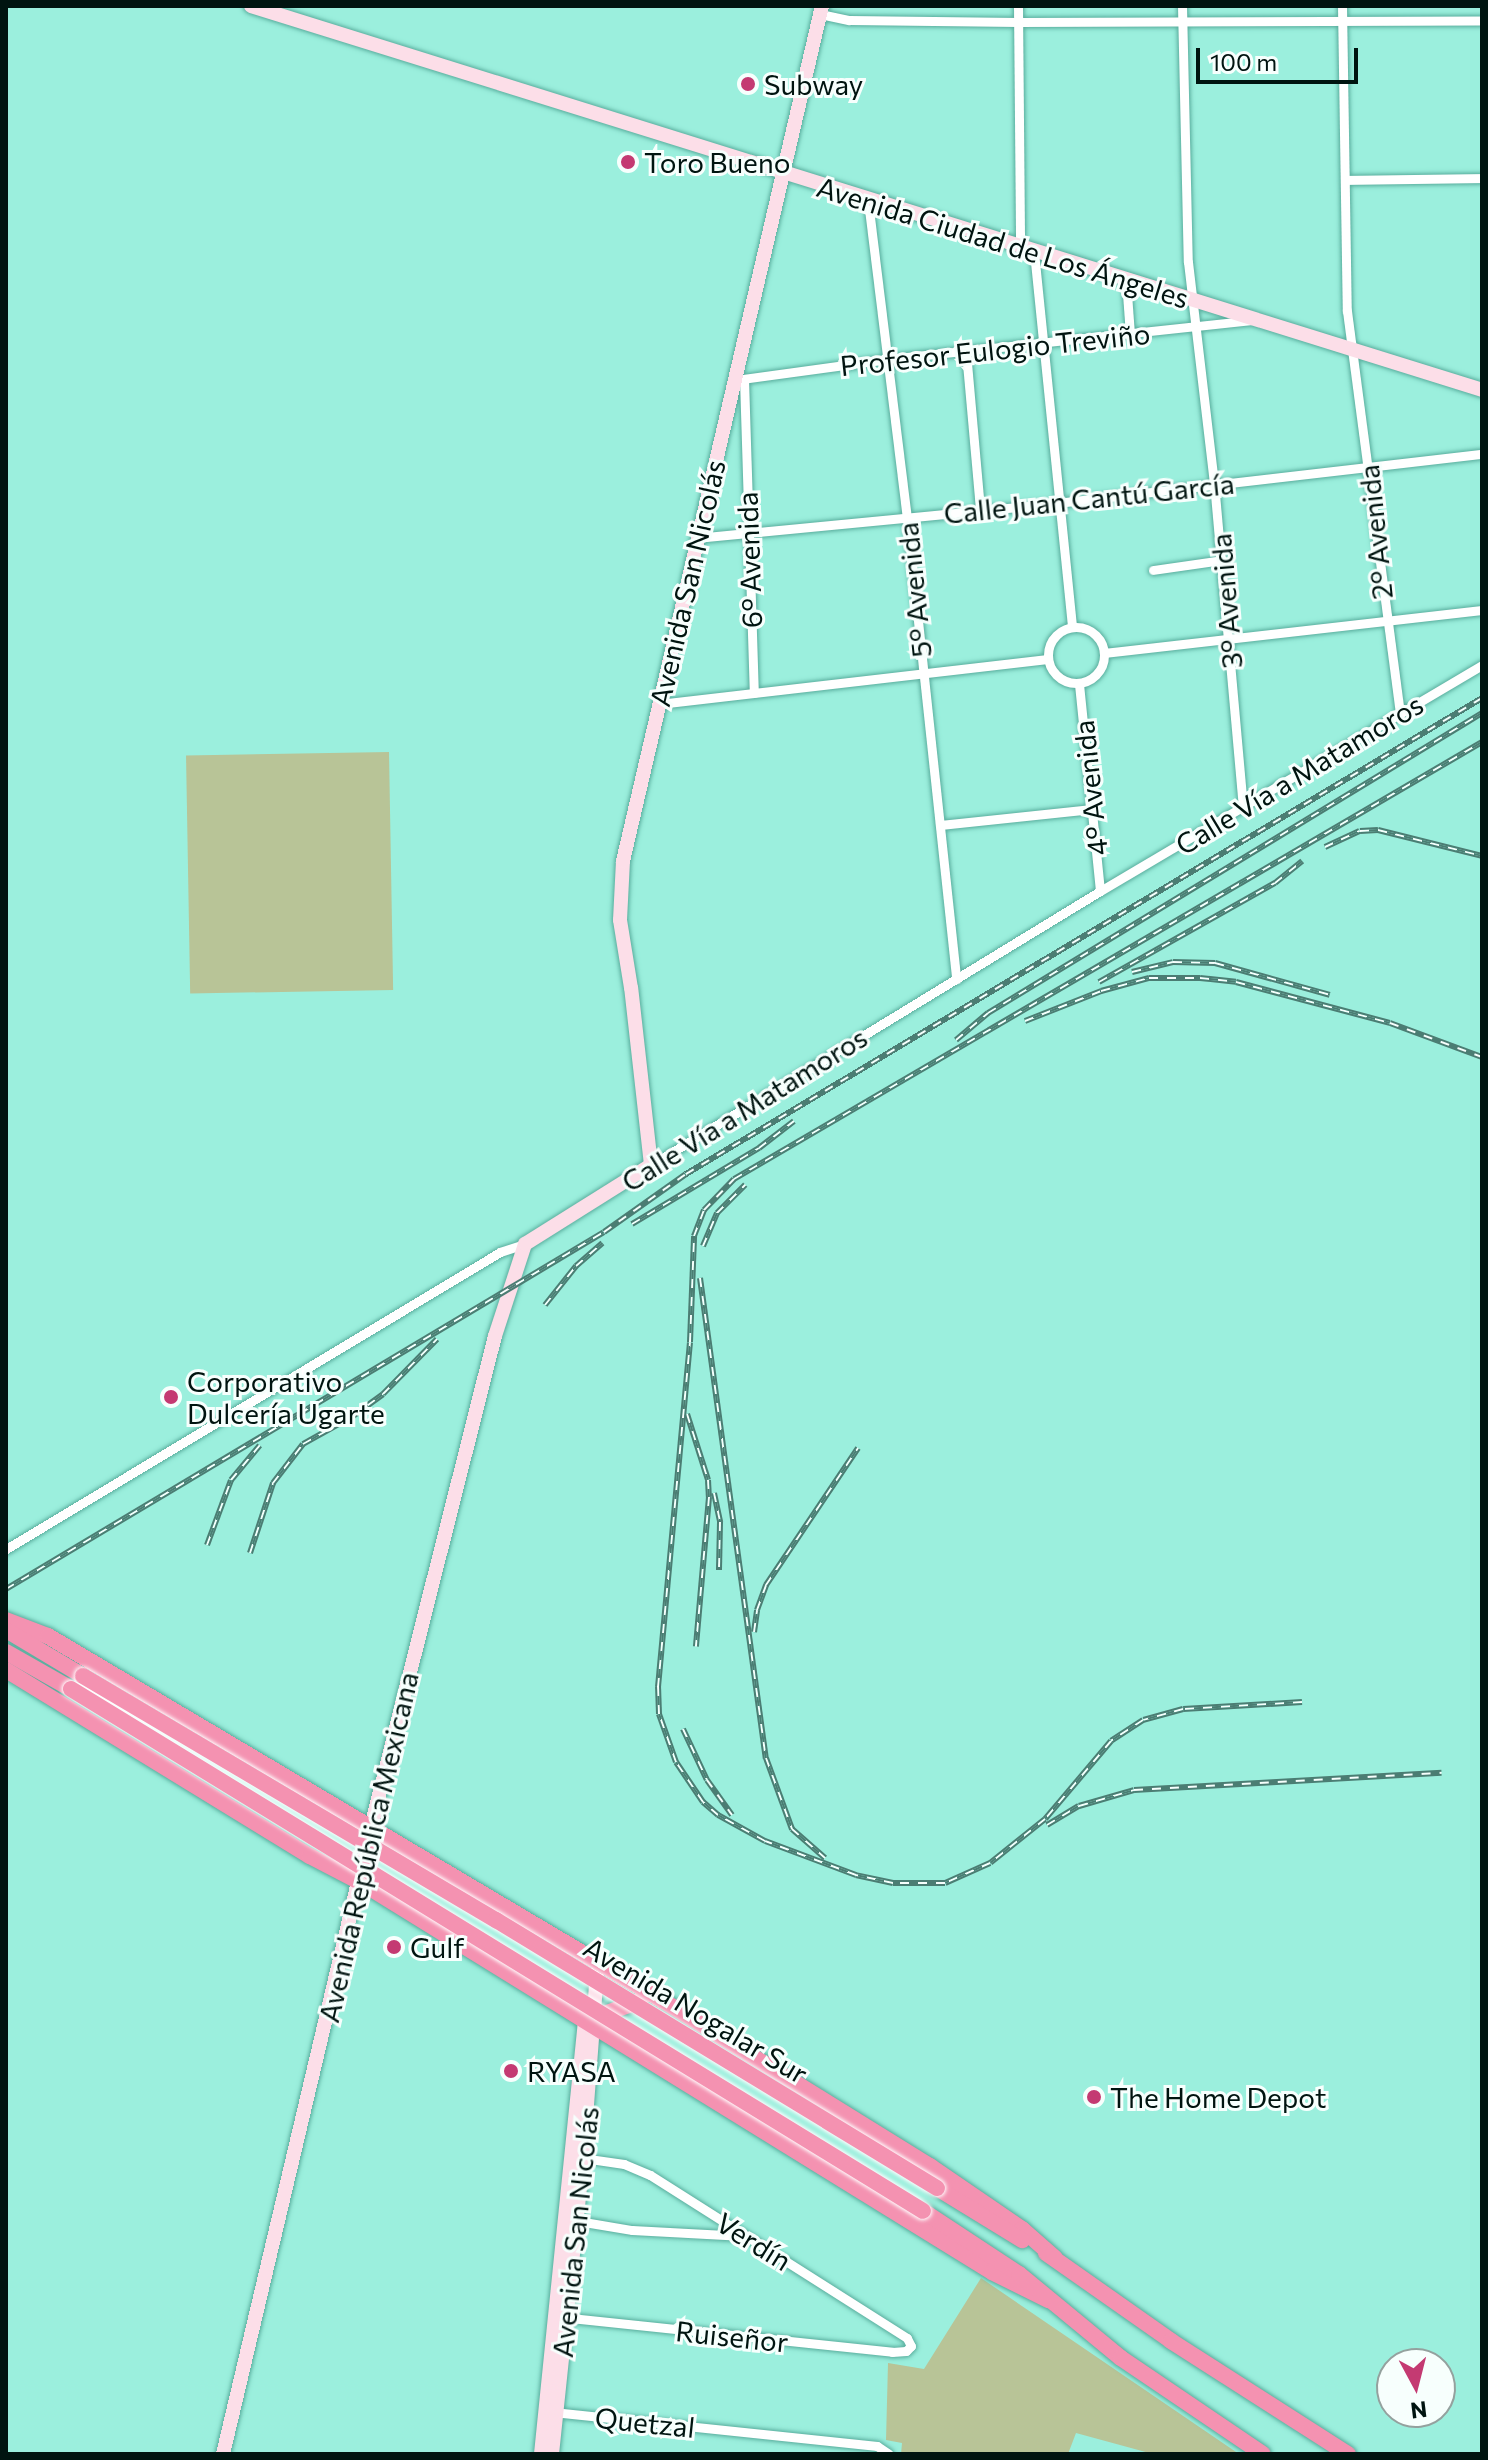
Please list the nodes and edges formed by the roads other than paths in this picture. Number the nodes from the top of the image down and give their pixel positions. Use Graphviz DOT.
graph roads {
  1 [pos="251,6"];
  2 [pos="1018,6"];
  3 [pos="1182,6"];
  4 [pos="1342,6"];
  5 [pos="821,10"];
  6 [pos="1482,20"];
  7 [pos="1342,21"];
  8 [pos="1018,22"];
  9 [pos="1182,23"];
  10 [pos="782,174"];
  11 [pos="1482,178"];
  12 [pos="1345,180"];
  13 [pos="868,201"];
  14 [pos="1027,250"];
  15 [pos="1126,280"];
  16 [pos="1194,301"];
  17 [pos="1255,319"];
  18 [pos="1196,328"];
  19 [pos="1130,335"];
  20 [pos="1041,344"];
  21 [pos="1352,348"];
  22 [pos="966,352"];
  23 [pos="888,359"];
  24 [pos="739,379"];
  25 [pos="1482,390"];
  26 [pos="1482,454"];
  27 [pos="1368,467"];
  28 [pos="1214,483"];
  29 [pos="1057,503"];
  30 [pos="980,509"];
  31 [pos="907,518"];
  32 [pos="749,534"];
  33 [pos="695,538"];
  34 [pos="1222,560"];
  35 [pos="1153,570"];
  36 [pos="1482,610"];
  37 [pos="1385,621"];
  38 [pos="1072,627"];
  39 [pos="1230,638"];
  40 [pos="1104,653"];
  41 [pos="1047,659"];
  42 [pos="1482,665"];
  43 [pos="922,673"];
  44 [pos="1079,684"];
  45 [pos="754,693"];
  46 [pos="659,704"];
  47 [pos="1400,715"];
  48 [pos="1243,806"];
  49 [pos="1092,809"];
  50 [pos="940,825"];
  51 [pos="1100,891"];
  52 [pos="956,979"];
  53 [pos="651,1165"];
  54 [pos="525,1244"];
  55 [pos="6,1549"];
  56 [pos="6,1620"];
  57 [pos="6,1630"];
  58 [pos="6,1652"];
  59 [pos="6,1670"];
  60 [pos="296,1785"];
  61 [pos="262,1826"];
  62 [pos="371,1827"];
  63 [pos="310,1856"];
  64 [pos="425,1859"];
  65 [pos="360,1882"];
  66 [pos="474,1888"];
  67 [pos="431,1926"];
  68 [pos="597,1962"];
  69 [pos="665,2002"];
  70 [pos="591,2022"];
  71 [pos="624,2044"];
  72 [pos="583,2158"];
  73 [pos="571,2220"];
  74 [pos="747,2236"];
  75 [pos="1055,2258"];
  76 [pos="1048,2300"];
  77 [pos="561,2317"];
  78 [pos="909,2349"];
  79 [pos="551,2411"];
  80 [pos="888,2453"];
  81 [pos="223,2454"];
  82 [pos="541,2454"];
  83 [pos="552,2454"];
  84 [pos="1263,2454"];
  85 [pos="1348,2454"];
  1 -- 10 [label="street, Avenida Ciudad de Los Ángeles"];
  2 -- 8 [label="street"];
  3 -- 9 [label="street, 3° Avenida"];
  4 -- 7 [label="street, 2° Avenida"];
  5 -- 8 [label="street"];
  5 -- 10 [label="street, Avenida San Nicolás"];
  6 -- 7 [label="street"];
  7 -- 9 [label="street"];
  7 -- 12 [label="street, 2° Avenida"];
  8 -- 9 [label="street"];
  8 -- 14 [label="street"];
  9 -- 16 [label="street, 3° Avenida"];
  10 -- 13 [label="street, Avenida Ciudad de Los Ángeles"];
  10 -- 24 [label="street, Avenida San Nicolás"];
  11 -- 12 [label="street"];
  12 -- 21 [label="street, 2° Avenida"];
  13 -- 14 [label="street, Avenida Ciudad de Los Ángeles"];
  13 -- 23 [label="street, 5° Avenida"];
  14 -- 15 [label="street, Avenida Ciudad de Los Ángeles"];
  14 -- 20 [label="street"];
  15 -- 16 [label="street, Avenida Ciudad de Los Ángeles"];
  15 -- 19 [label="street"];
  16 -- 17 [label="street, Avenida Ciudad de Los Ángeles"];
  16 -- 18 [label="street, 3° Avenida"];
  17 -- 18 [label="street, Profesor Eulogio Treviño"];
  17 -- 21 [label="street, Avenida Ciudad de Los Ángeles"];
  18 -- 19 [label="street, Profesor Eulogio Treviño"];
  18 -- 28 [label="street, 3° Avenida"];
  19 -- 20 [label="street, Profesor Eulogio Treviño"];
  20 -- 22 [label="street, Profesor Eulogio Treviño"];
  20 -- 29 [label="street"];
  21 -- 25 [label="street, Avenida Ciudad de Los Ángeles"];
  21 -- 27 [label="street, 2° Avenida"];
  22 -- 23 [label="street, Profesor Eulogio Treviño"];
  22 -- 30 [label="street"];
  23 -- 24 [label="street, Profesor Eulogio Treviño"];
  23 -- 31 [label="street, 5° Avenida"];
  24 -- 32 [label="street, 6° Avenida"];
  24 -- 33 [label="street, Avenida San Nicolás"];
  26 -- 27 [label="street, Calle Juan Cantú García"];
  27 -- 28 [label="street, Calle Juan Cantú García"];
  27 -- 37 [label="street, 2° Avenida"];
  28 -- 29 [label="street, Calle Juan Cantú García"];
  28 -- 34 [label="street, 3° Avenida"];
  29 -- 30 [label="street, Calle Juan Cantú García"];
  29 -- 38 [label="street"];
  30 -- 31 [label="street, Calle Juan Cantú García"];
  31 -- 32 [label="street, Calle Juan Cantú García"];
  31 -- 43 [label="street, 5° Avenida"];
  32 -- 33 [label="street, Calle Juan Cantú García"];
  32 -- 45 [label="street, 6° Avenida"];
  33 -- 46 [label="street, Avenida San Nicolás"];
  34 -- 35 [label="street"];
  34 -- 39 [label="street, 3° Avenida"];
  36 -- 37 [label="street"];
  37 -- 39 [label="street"];
  37 -- 47 [label="street, 2° Avenida"];
  38 -- 40 [label="street"];
  38 -- 41 [label="street"];
  39 -- 40 [label="street"];
  39 -- 48 [label="street, 3° Avenida"];
  40 -- 44 [label="street"];
  41 -- 43 [label="street"];
  41 -- 44 [label="street"];
  42 -- 47 [label="street, Calle Vía a Matamoros"];
  43 -- 45 [label="street"];
  43 -- 50 [label="street, 5° Avenida"];
  44 -- 49 [label="street, 4° Avenida"];
  45 -- 46 [label="street"];
  46 -- 53 [label="street, Avenida San Nicolás"];
  47 -- 48 [label="street, Calle Vía a Matamoros"];
  48 -- 51 [label="street, Calle Vía a Matamoros"];
  49 -- 50 [label="street"];
  49 -- 51 [label="street, 4° Avenida"];
  50 -- 52 [label="street, 5° Avenida"];
  51 -- 52 [label="street, Calle Vía a Matamoros"];
  52 -- 53 [label="street, Calle Vía a Matamoros"];
  53 -- 54 [label="street, Calle Vía a Matamoros"];
  54 -- 55 [label="street, Calle Vía a Matamoros"];
  54 -- 62 [label="street, Avenida República Mexicana"];
  56 -- 60 [label="highway"];
  57 -- 75 [label="highway, Avenida Nogalar Sur, bridge"];
  58 -- 76 [label="highway, Avenida Nogalar Sur, bridge"];
  59 -- 61 [label="highway"];
  60 -- 61 [label="highway"];
  60 -- 62 [label="highway"];
  61 -- 63 [label="highway"];
  62 -- 63 [label="highway"];
  62 -- 64 [label="highway"];
  62 -- 65 [label="street, Avenida República Mexicana"];
  63 -- 65 [label="highway"];
  64 -- 65 [label="highway"];
  64 -- 66 [label="highway"];
  65 -- 67 [label="highway"];
  65 -- 81 [label="street, Avenida República Mexicana"];
  66 -- 67 [label="highway"];
  66 -- 68 [label="highway"];
  67 -- 70 [label="highway"];
  68 -- 69 [label="highway"];
  68 -- 70 [label="street, Avenida San Nicolás"];
  69 -- 70 [label="highway"];
  69 -- 71 [label="highway"];
  69 -- 75 [label="highway"];
  70 -- 71 [label="highway"];
  70 -- 72 [label="street, Avenida San Nicolás"];
  70 -- 73 [label="street, Avenida San Nicolás"];
  71 -- 76 [label="highway"];
  72 -- 73 [label="street, Avenida San Nicolás"];
  72 -- 74 [label="street, Verdín"];
  73 -- 74 [label="street"];
  73 -- 77 [label="street, Avenida San Nicolás"];
  74 -- 78 [label="street, Verdín"];
  75 -- 85 [label="highway, Avenida Nogalar Sur"];
  76 -- 84 [label="highway, Avenida Nogalar Sur"];
  77 -- 78 [label="street, Ruiseñor"];
  77 -- 79 [label="street, Avenida San Nicolás"];
  79 -- 80 [label="street, Quetzal"];
  79 -- 82 [label="street, Avenida San Nicolás"];
  79 -- 83 [label="street, Avenida San Nicolás"];
}
